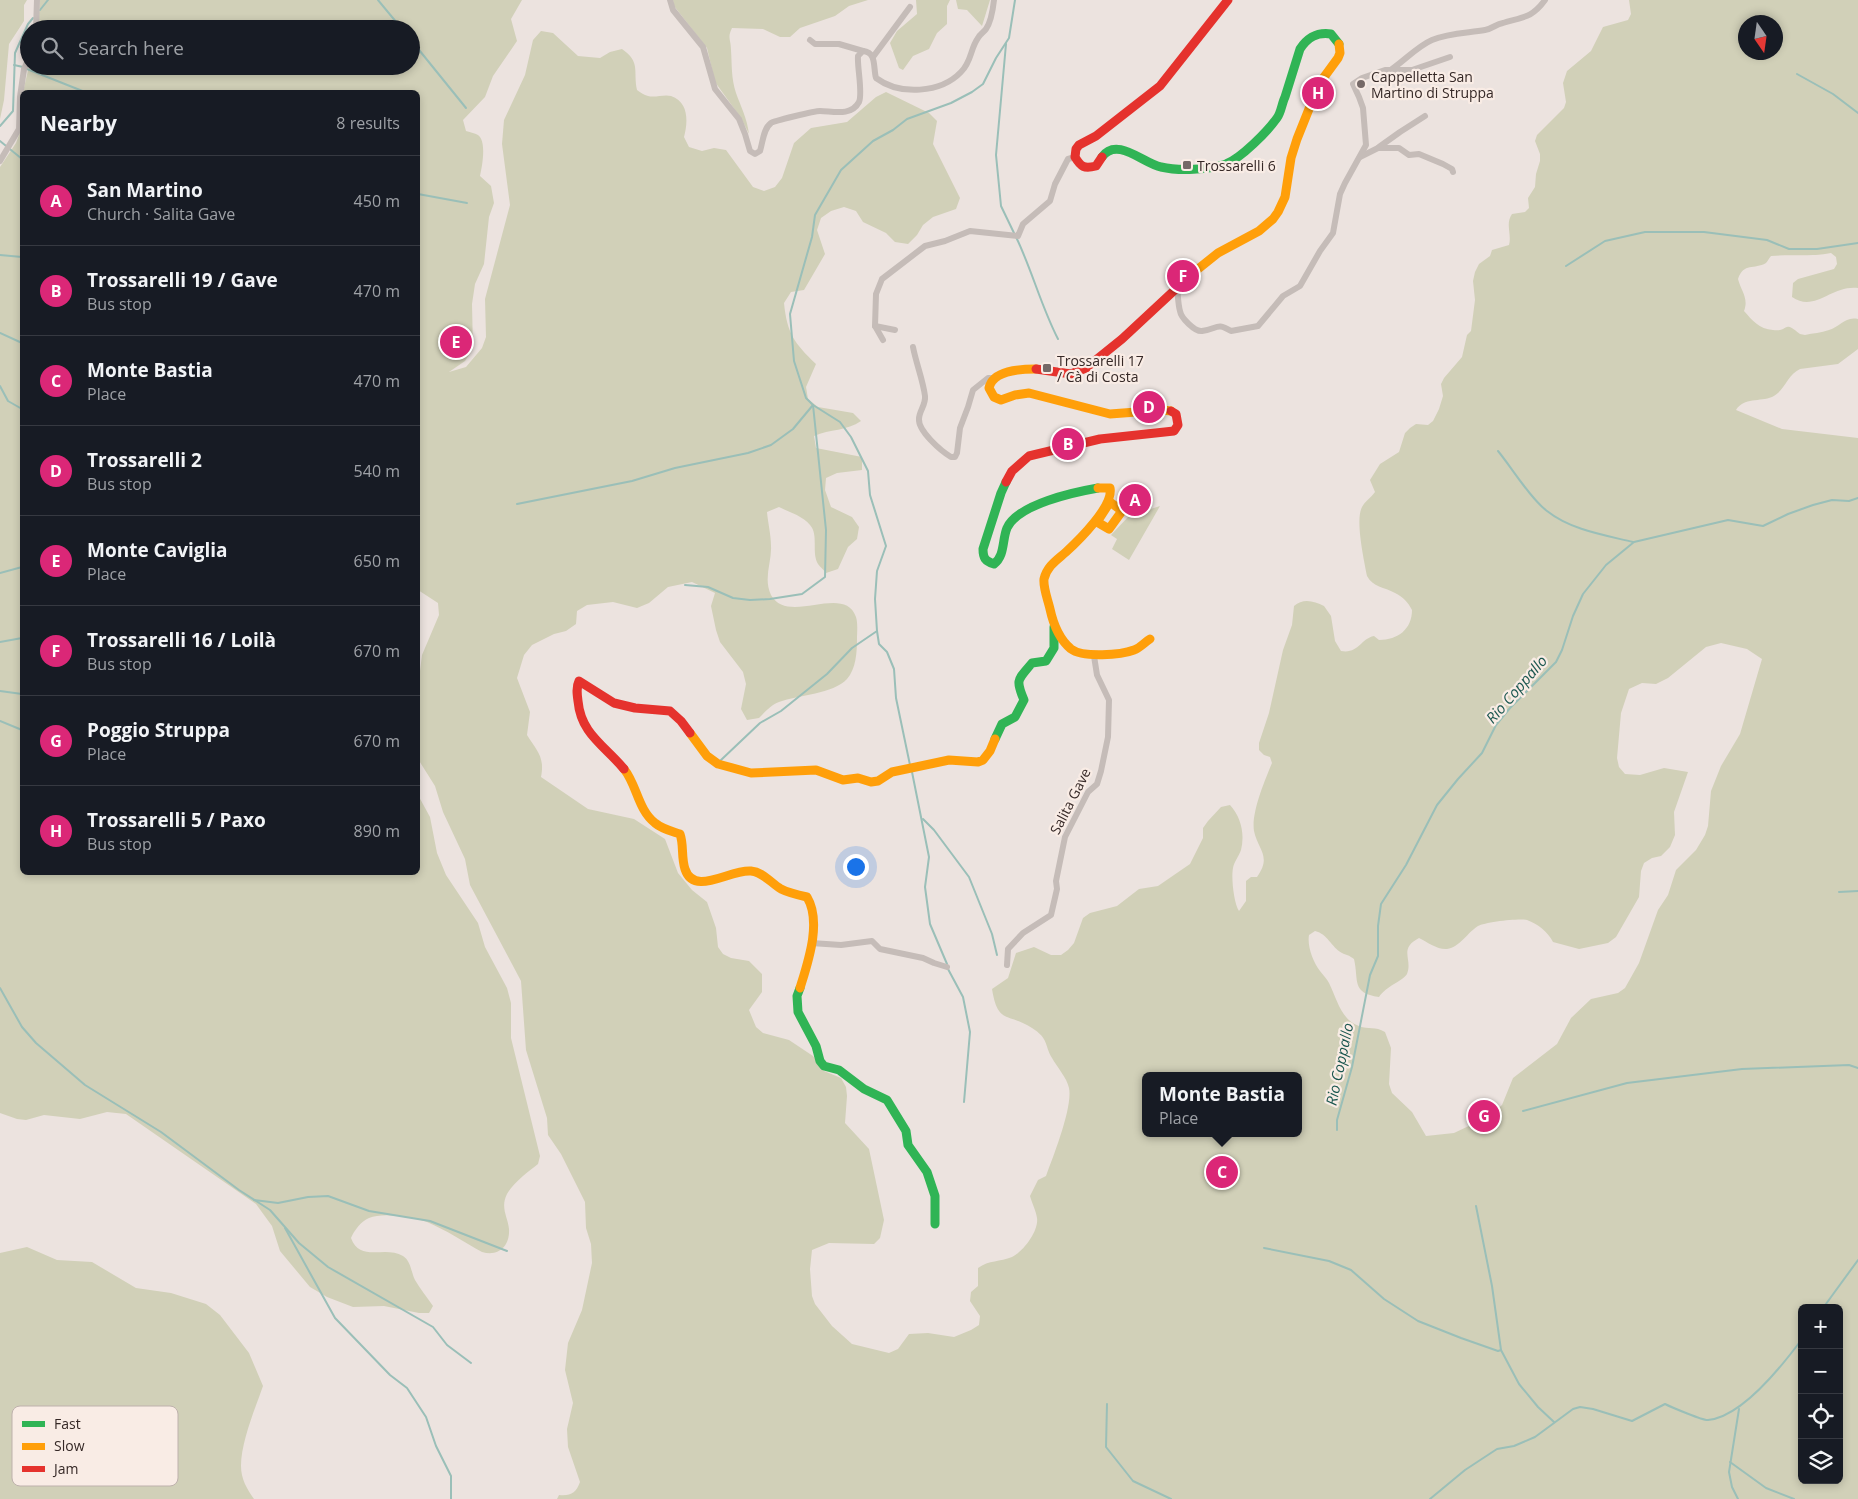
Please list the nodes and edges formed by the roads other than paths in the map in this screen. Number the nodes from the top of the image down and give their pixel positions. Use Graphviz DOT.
graph roads {
  1 [pos="670,0"];
  2 [pos="994,0"];
  3 [pos="1228,0"];
  4 [pos="1545,0"];
  5 [pos="37,1"];
  6 [pos="910,7"];
  7 [pos="36,20"];
  8 [pos="810,40"];
  9 [pos="863,51"];
  10 [pos="873,56"];
  11 [pos="1450,57"];
  12 [pos="1392,69"];
  13 [pos="23,75"];
  14 [pos="21,90"];
  15 [pos="20,97"];
  16 [pos="1425,116"];
  17 [pos="1378,148"];
  18 [pos="1075,157"];
  19 [pos="1359,157"];
  20 [pos="0,161"];
  21 [pos="1453,172"];
  22 [pos="1177,288"];
  23 [pos="875,326"];
  24 [pos="896,330"];
  25 [pos="882,340"];
  26 [pos="912,347"];
  27 [pos="993,378"];
  28 [pos="1054,627"];
  29 [pos="1150,639"];
  30 [pos="1094,656"];
  31 [pos="811,943"];
  32 [pos="1007,965"];
  33 [pos="948,967"];
  34 [pos="935,1224"];
  1 -- 9 [label="street"];
  2 -- 10 [label="street"];
  3 -- 18 [label="street"];
  4 -- 12 [label="street"];
  5 -- 7 [label="street"];
  6 -- 10 [label="street"];
  8 -- 9 [label="street"];
  9 -- 10 [label="street"];
  11 -- 12 [label="street"];
  12 -- 19 [label="street"];
  13 -- 14 [label="street"];
  15 -- 20 [label="street"];
  16 -- 17 [label="street"];
  17 -- 19 [label="street"];
  17 -- 21 [label="street"];
  18 -- 22 [label="street"];
  18 -- 23 [label="street"];
  19 -- 22 [label="street"];
  22 -- 27 [label="street"];
  23 -- 24 [label="street"];
  23 -- 25 [label="street"];
  26 -- 27 [label="street"];
  27 -- 28 [label="street"];
  28 -- 30 [label="street"];
  28 -- 31 [label="street"];
  29 -- 30 [label="street"];
  30 -- 32 [label="street, Salita Gave"];
  31 -- 33 [label="street"];
  31 -- 34 [label="street"];
}
